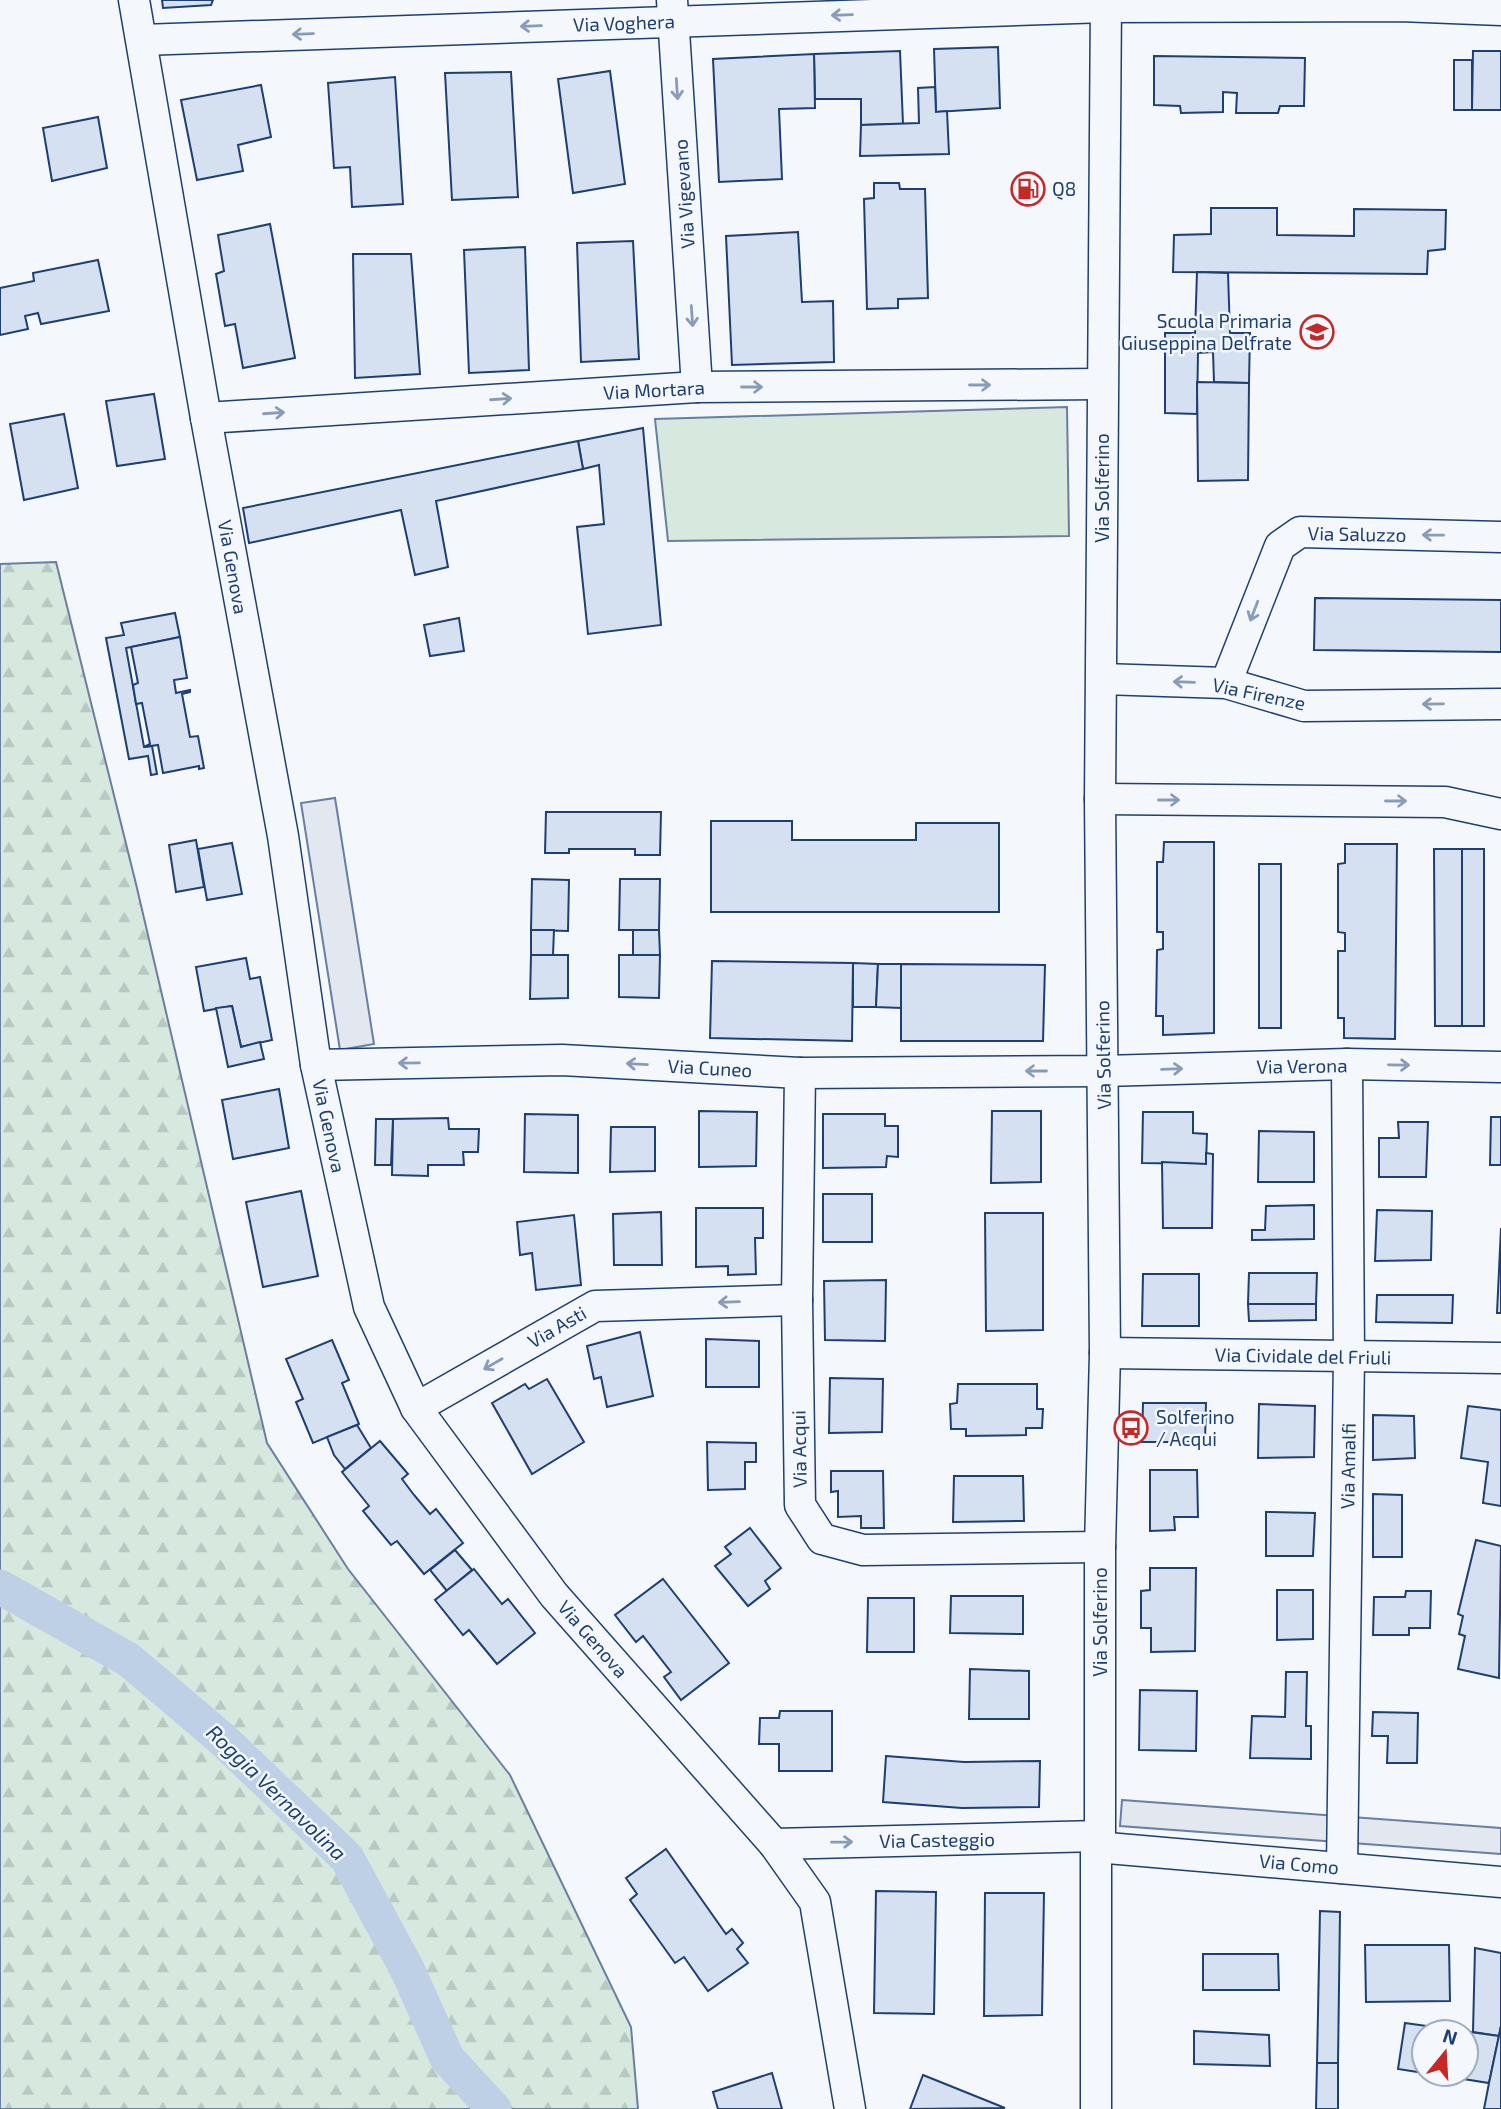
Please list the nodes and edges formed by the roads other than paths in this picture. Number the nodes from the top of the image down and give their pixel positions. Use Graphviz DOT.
graph roads {
  1 [pos="134,0"];
  2 [pos="1400,3"];
  3 [pos="1106,4"];
  4 [pos="883,7"];
  5 [pos="1501,10"];
  6 [pos="672,11"];
  7 [pos="142,40"];
  8 [pos="1102,384"];
  9 [pos="697,387"];
  10 [pos="206,418"];
  11 [pos="1501,537"];
  12 [pos="1102,679"];
  13 [pos="1226,683"];
  14 [pos="1501,704"];
  15 [pos="1100,799"];
  16 [pos="1501,814"];
  17 [pos="316,1065"];
  18 [pos="1347,1065"];
  19 [pos="1501,1067"];
  20 [pos="1104,1071"];
  21 [pos="800,1073"];
  22 [pos="797,1300"];
  23 [pos="1105,1353"];
  24 [pos="1349,1356"];
  25 [pos="1501,1358"];
  26 [pos="416,1408"];
  27 [pos="1100,1547"];
  28 [pos="1098,1842"];
  29 [pos="774,1844"];
  30 [pos="1342,1868"];
  31 [pos="1501,1882"];
  32 [pos="850,2109"];
  33 [pos="1096,2109"];
  1 -- 7 [label="street, Via Genova"];
  2 -- 3 [label="street, Via Voghera"];
  2 -- 5 [label="street, Via Voghera"];
  3 -- 4 [label="street, Via Voghera"];
  3 -- 8 [label="street, Via Solferino"];
  4 -- 6 [label="street, Via Voghera, one-way"];
  6 -- 7 [label="street, Via Voghera, one-way"];
  6 -- 9 [label="street, Via Vigevano, one-way"];
  7 -- 10 [label="street, Via Genova"];
  9 -- 8 [label="street, Via Mortara, one-way"];
  8 -- 12 [label="street, Via Solferino"];
  10 -- 9 [label="street, Via Mortara, one-way"];
  10 -- 17 [label="street, Via Genova"];
  11 -- 13 [label="street, Via Saluzzo, one-way"];
  13 -- 12 [label="street, Via Firenze, one-way"];
  12 -- 15 [label="street, Via Solferino"];
  14 -- 13 [label="street, Via Firenze, one-way"];
  15 -- 16 [label="street, one-way"];
  15 -- 20 [label="street, Via Solferino"];
  21 -- 17 [label="street, Via Cuneo, one-way"];
  17 -- 26 [label="street, Via Genova"];
  18 -- 19 [label="street, Via Verona, one-way"];
  20 -- 18 [label="street, Via Verona, one-way"];
  18 -- 24 [label="street, Via Amalfi"];
  20 -- 21 [label="street, Via Cuneo, one-way"];
  20 -- 23 [label="street, Via Solferino"];
  21 -- 22 [label="street, Via Acqui"];
  22 -- 26 [label="street, Via Asti, one-way"];
  22 -- 27 [label="street, Via Acqui"];
  23 -- 24 [label="street, Via Cividale del Friuli"];
  23 -- 27 [label="street, Via Solferino"];
  24 -- 25 [label="street, Via Cividale del Friuli"];
  24 -- 30 [label="street, Via Amalfi"];
  26 -- 29 [label="street, Via Genova"];
  27 -- 28 [label="street, Via Solferino"];
  29 -- 28 [label="street, Via Casteggio, one-way"];
  28 -- 30 [label="street, Via Como"];
  28 -- 33 [label="street, Via Solferino"];
  29 -- 32 [label="street, Via Genova"];
  30 -- 31 [label="street, Via Como"];
}
